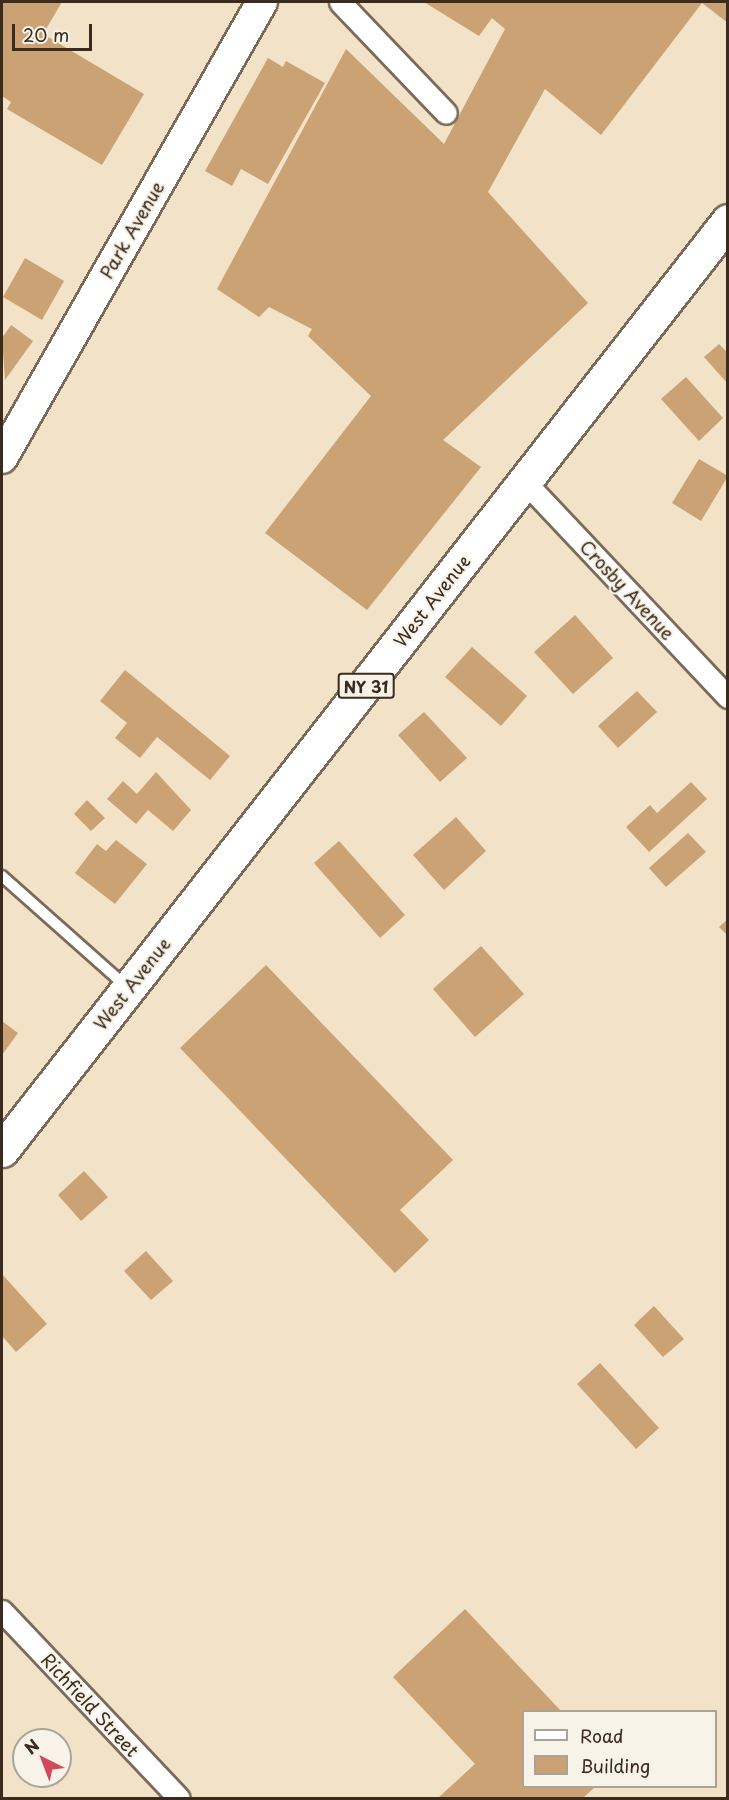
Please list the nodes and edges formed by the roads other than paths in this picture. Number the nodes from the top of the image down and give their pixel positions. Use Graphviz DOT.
graph roads {
  1 [pos="262,2"];
  2 [pos="340,2"];
  3 [pos="446,113"];
  4 [pos="728,221"];
  5 [pos="2,458"];
  6 [pos="526,483"];
  7 [pos="728,697"];
  8 [pos="2,876"];
  9 [pos="129,988"];
  10 [pos="2,1150"];
  11 [pos="2,1611"];
  12 [pos="178,1798"];
  1 -- 5 [label="main road, Park Avenue"];
  2 -- 3 [label="street"];
  4 -- 6 [label="highway, West Avenue / NY 31"];
  6 -- 7 [label="street, Crosby Avenue"];
  6 -- 9 [label="highway, West Avenue / NY 31"];
  8 -- 9 [label="lane"];
  9 -- 10 [label="highway, West Avenue / NY 31"];
  11 -- 12 [label="street, Richfield Street"];
}
